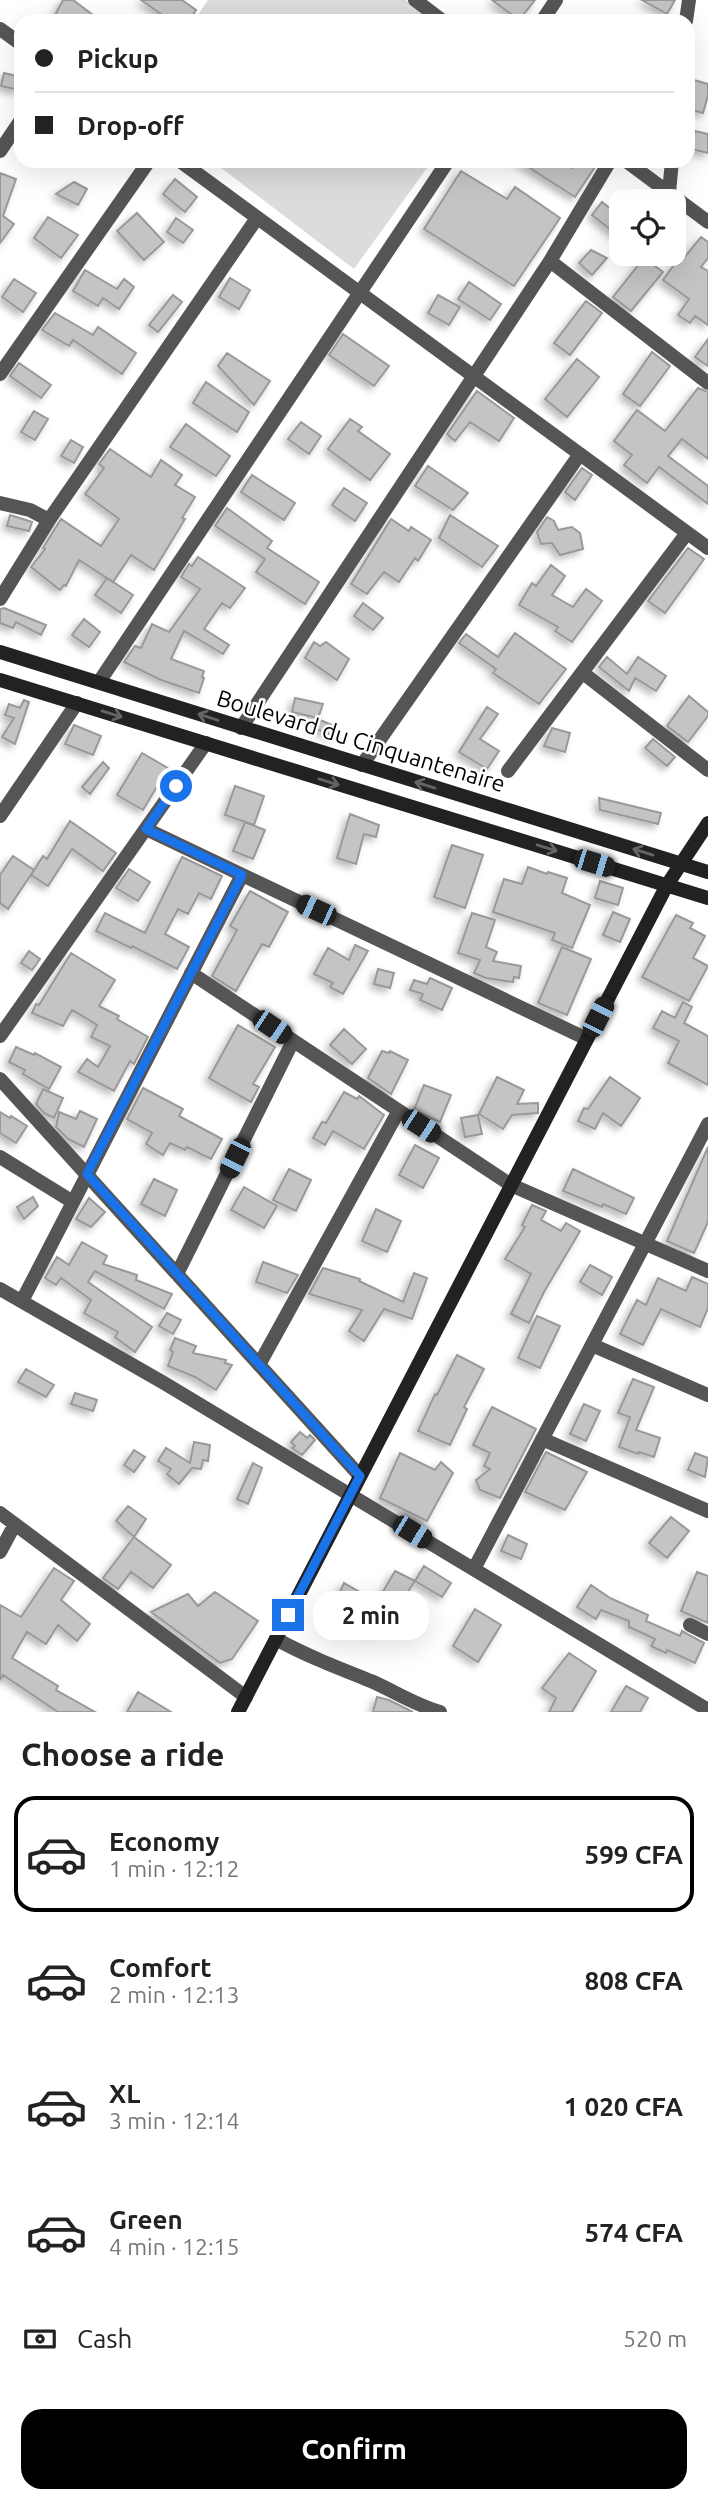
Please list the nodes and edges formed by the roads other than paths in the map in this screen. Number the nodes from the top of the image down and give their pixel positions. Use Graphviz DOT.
graph roads {
  1 [pos="415,0"];
  2 [pos="434,14"];
  3 [pos="14,130"];
  4 [pos="0,151"];
  5 [pos="144,168"];
  6 [pos="189,168"];
  7 [pos="443,168"];
  8 [pos="606,168"];
  9 [pos="636,168"];
  10 [pos="671,168"];
  11 [pos="665,189"];
  12 [pos="669,189"];
  13 [pos="686,205"];
  14 [pos="257,218"];
  15 [pos="708,222"];
  16 [pos="550,261"];
  17 [pos="360,293"];
  18 [pos="0,374"];
  19 [pos="473,376"];
  20 [pos="708,383"];
  21 [pos="580,454"];
  22 [pos="0,503"];
  23 [pos="49,520"];
  24 [pos="687,533"];
  25 [pos="708,548"];
  26 [pos="0,598"];
  27 [pos="0,652"];
  28 [pos="583,673"];
  29 [pos="0,680"];
  30 [pos="99,682"];
  31 [pos="78,703"];
  32 [pos="242,728"];
  33 [pos="206,743"];
  34 [pos="362,765"];
  35 [pos="708,770"];
  36 [pos="508,771"];
  37 [pos="0,816"];
  38 [pos="708,823"];
  39 [pos="146,829"];
  40 [pos="680,863"];
  41 [pos="708,872"];
  42 [pos="242,875"];
  43 [pos="667,885"];
  44 [pos="708,898"];
  45 [pos="191,973"];
  46 [pos="0,1036"];
  47 [pos="587,1039"];
  48 [pos="293,1041"];
  49 [pos="0,1079"];
  50 [pos="398,1112"];
  51 [pos="708,1124"];
  52 [pos="693,1153"];
  53 [pos="0,1157"];
  54 [pos="708,1160"];
  55 [pos="87,1174"];
  56 [pos="511,1185"];
  57 [pos="73,1202"];
  58 [pos="645,1244"];
  59 [pos="708,1271"];
  60 [pos="177,1274"];
  61 [pos="0,1289"];
  62 [pos="22,1301"];
  63 [pos="592,1345"];
  64 [pos="259,1365"];
  65 [pos="708,1395"];
  66 [pos="542,1439"];
  67 [pos="360,1476"];
  68 [pos="351,1495"];
  69 [pos="708,1511"];
  70 [pos="0,1513"];
  71 [pos="15,1524"];
  72 [pos="0,1552"];
  73 [pos="474,1569"];
  74 [pos="690,1625"];
  75 [pos="708,1634"];
  76 [pos="276,1639"];
  77 [pos="246,1697"];
  78 [pos="708,1710"];
  79 [pos="238,1712"];
  80 [pos="440,1712"];
  1 -- 2 [label="street"];
  3 -- 4 [label="street"];
  5 -- 18 [label="street"];
  6 -- 14 [label="street"];
  7 -- 17 [label="street"];
  8 -- 16 [label="street"];
  9 -- 11 [label="street"];
  10 -- 12 [label="street"];
  13 -- 15 [label="street"];
  14 -- 17 [label="street"];
  14 -- 23 [label="street"];
  16 -- 19 [label="street"];
  16 -- 20 [label="street"];
  17 -- 19 [label="street"];
  17 -- 30 [label="street"];
  19 -- 21 [label="street"];
  19 -- 32 [label="street"];
  21 -- 24 [label="street"];
  21 -- 34 [label="street"];
  22 -- 23 [label="street"];
  23 -- 26 [label="street"];
  24 -- 25 [label="street"];
  24 -- 28 [label="street"];
  27 -- 30 [label="main road, Boulevard du Cinquantenaire"];
  28 -- 35 [label="street"];
  28 -- 36 [label="street"];
  29 -- 31 [label="main road, Boulevard du Cinquantenaire"];
  32 -- 30 [label="main road, Boulevard du Cinquantenaire, one-way"];
  31 -- 33 [label="main road, Boulevard du Cinquantenaire, one-way"];
  31 -- 37 [label="street"];
  32 -- 34 [label="main road, Boulevard du Cinquantenaire"];
  33 -- 39 [label="street"];
  33 -- 43 [label="main road, Boulevard du Cinquantenaire, one-way"];
  40 -- 34 [label="main road, Boulevard du Cinquantenaire, one-way"];
  38 -- 40 [label="main road"];
  39 -- 42 [label="street"];
  39 -- 46 [label="street"];
  40 -- 41 [label="main road, Boulevard du Cinquantenaire"];
  40 -- 43 [label="main road"];
  42 -- 45 [label="street"];
  42 -- 47 [label="street"];
  43 -- 44 [label="main road, Boulevard du Cinquantenaire"];
  43 -- 47 [label="main road"];
  45 -- 48 [label="street"];
  45 -- 55 [label="street"];
  47 -- 56 [label="main road"];
  48 -- 50 [label="street"];
  48 -- 60 [label="street"];
  49 -- 55 [label="street"];
  50 -- 56 [label="street"];
  50 -- 64 [label="street"];
  51 -- 52 [label="street"];
  52 -- 54 [label="street"];
  52 -- 58 [label="street"];
  53 -- 57 [label="street"];
  55 -- 57 [label="street"];
  55 -- 60 [label="street"];
  56 -- 58 [label="street"];
  56 -- 67 [label="main road"];
  57 -- 62 [label="street"];
  58 -- 59 [label="street"];
  58 -- 63 [label="street"];
  60 -- 64 [label="street"];
  61 -- 62 [label="street"];
  62 -- 68 [label="street"];
  63 -- 65 [label="street"];
  63 -- 66 [label="street"];
  64 -- 67 [label="street"];
  66 -- 69 [label="street"];
  66 -- 73 [label="street"];
  67 -- 68 [label="main road"];
  68 -- 73 [label="street"];
  68 -- 76 [label="main road"];
  70 -- 71 [label="street"];
  71 -- 72 [label="street"];
  71 -- 77 [label="street"];
  73 -- 78 [label="street"];
  74 -- 75 [label="street"];
  76 -- 77 [label="main road"];
  76 -- 80 [label="street"];
  77 -- 79 [label="main road"];
}
